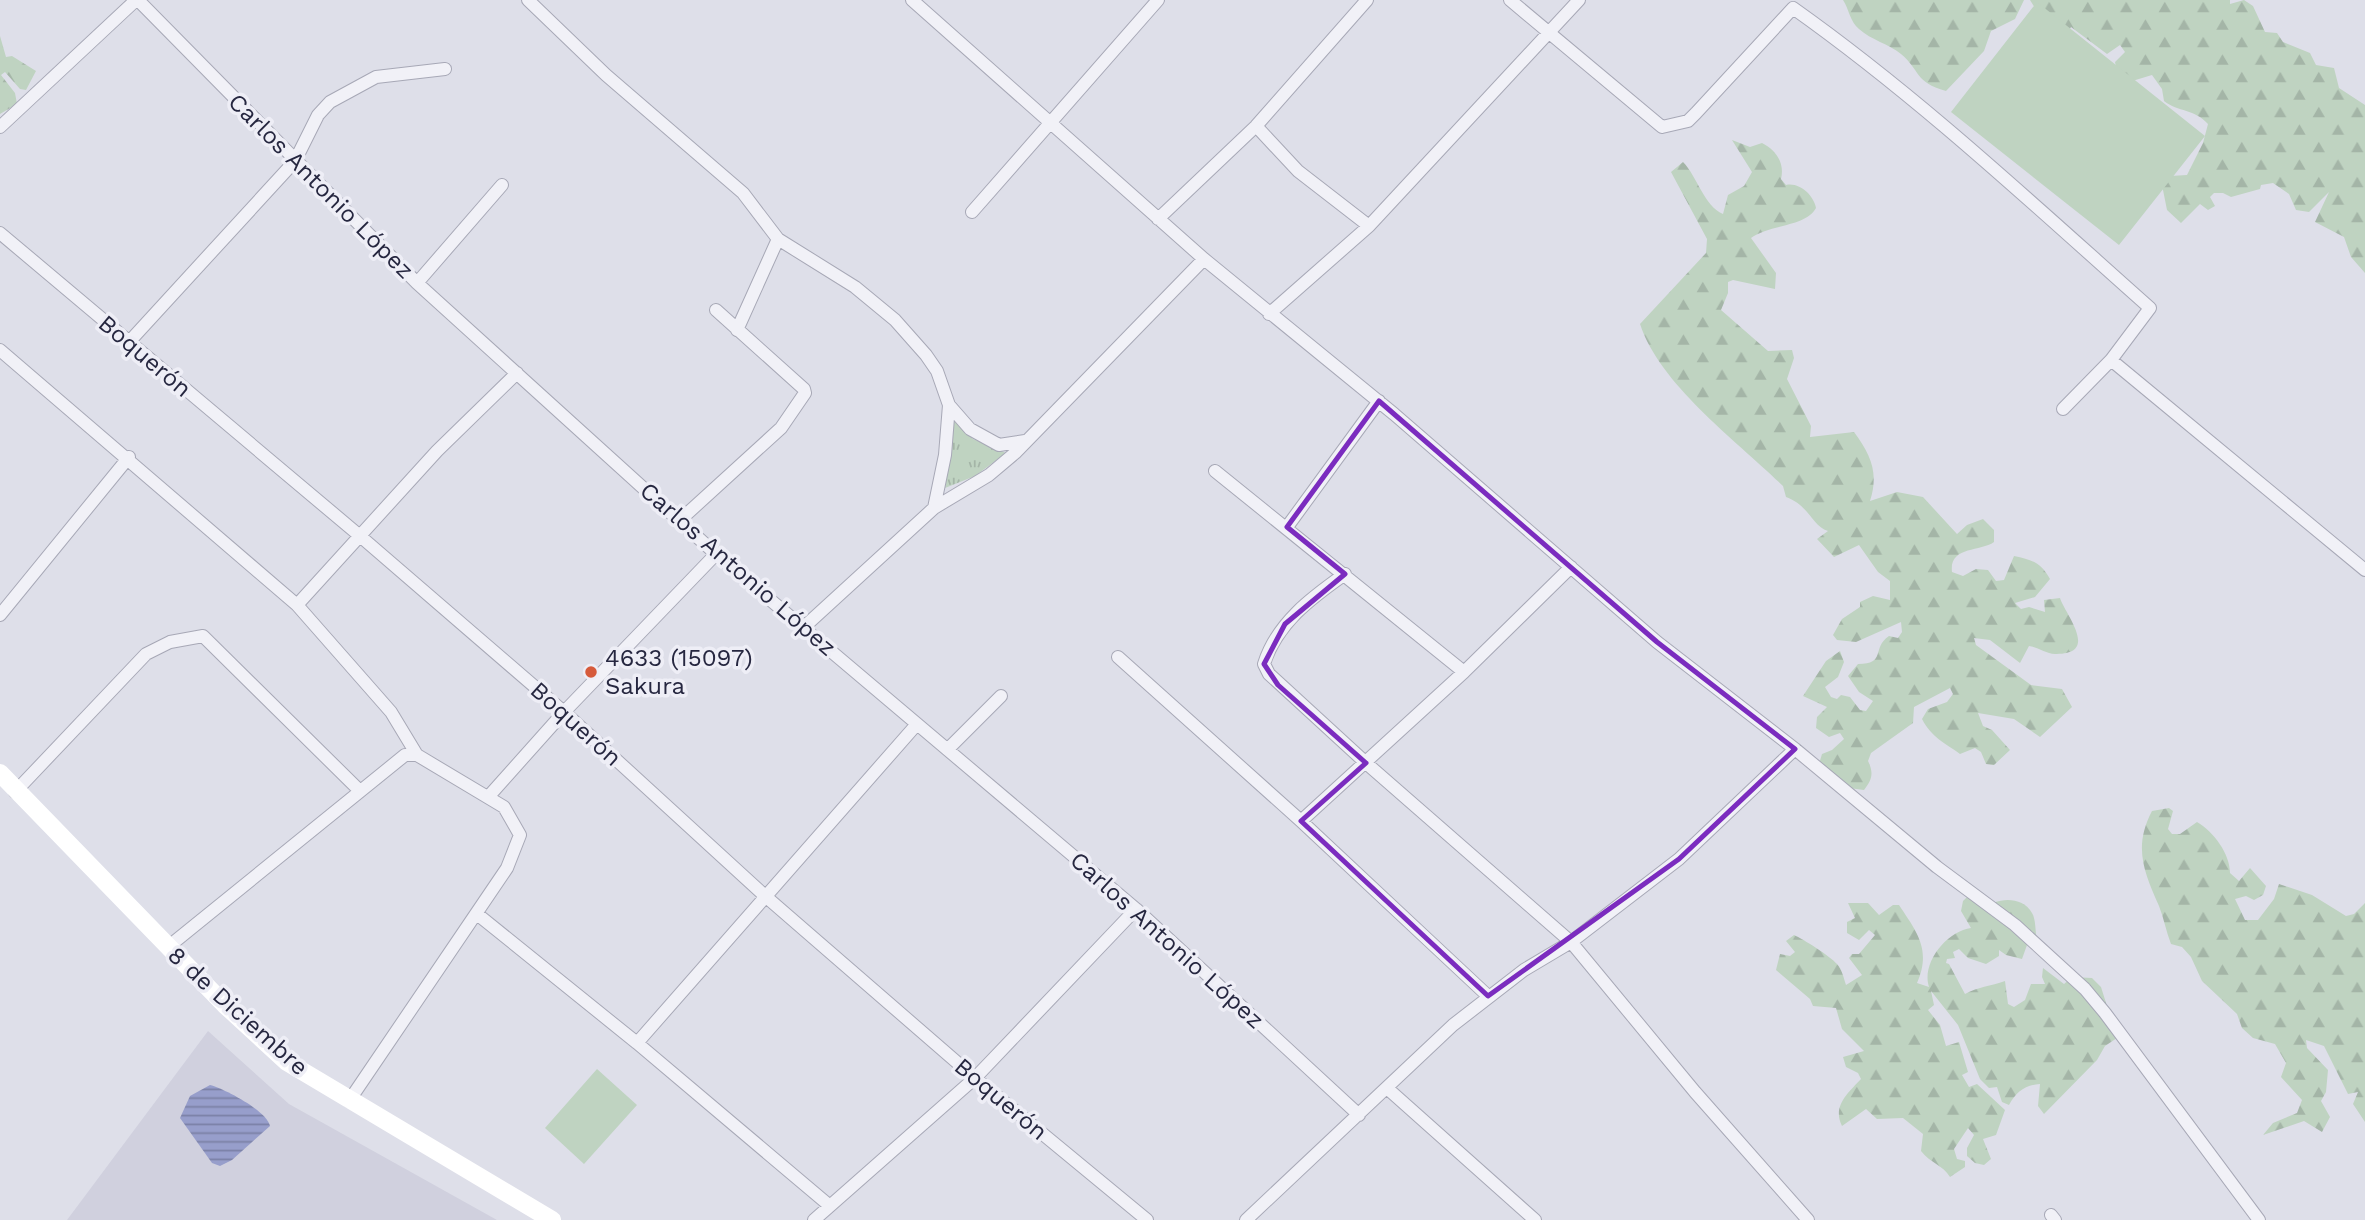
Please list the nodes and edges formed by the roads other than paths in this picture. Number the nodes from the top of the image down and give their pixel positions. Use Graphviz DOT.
graph roads {
  1 [pos="137,0"];
  2 [pos="528,0"];
  3 [pos="912,0"];
  4 [pos="1158,0"];
  5 [pos="1367,0"];
  6 [pos="1510,0"];
  7 [pos="1579,0"];
  8 [pos="1548,32"];
  9 [pos="445,69"];
  10 [pos="1050,123"];
  11 [pos="1256,125"];
  12 [pos="0,127"];
  13 [pos="295,161"];
  14 [pos="502,185"];
  15 [pos="972,212"];
  16 [pos="1158,219"];
  17 [pos="1369,226"];
  18 [pos="0,233"];
  19 [pos="778,239"];
  20 [pos="1204,259"];
  21 [pos="417,283"];
  22 [pos="716,310"];
  23 [pos="1269,314"];
  24 [pos="737,330"];
  25 [pos="129,342"];
  26 [pos="2,356"];
  27 [pos="2111,360"];
  28 [pos="517,373"];
  29 [pos="1379,401"];
  30 [pos="949,405"];
  31 [pos="2063,409"];
  32 [pos="1024,441"];
  33 [pos="129,457"];
  34 [pos="1215,471"];
  35 [pos="934,508"];
  36 [pos="680,522"];
  37 [pos="1287,527"];
  38 [pos="360,536"];
  39 [pos="716,554"];
  40 [pos="1571,567"];
  41 [pos="2365,570"];
  42 [pos="1345,575"];
  43 [pos="297,605"];
  44 [pos="0,615"];
  45 [pos="804,627"];
  46 [pos="1118,657"];
  47 [pos="1464,673"];
  48 [pos="1001,696"];
  49 [pos="564,712"];
  50 [pos="917,724"];
  51 [pos="947,749"];
  52 [pos="1795,750"];
  53 [pos="417,755"];
  54 [pos="1366,763"];
  55 [pos="0,774"];
  56 [pos="359,790"];
  57 [pos="15,792"];
  58 [pos="489,796"];
  59 [pos="1301,821"];
  60 [pos="764,895"];
  61 [pos="1136,909"];
  62 [pos="477,914"];
  63 [pos="1571,942"];
  64 [pos="168,947"];
  65 [pos="1488,996"];
  66 [pos="637,1043"];
  67 [pos="975,1078"];
  68 [pos="1388,1089"];
  69 [pos="349,1101"];
  70 [pos="1359,1115"];
  71 [pos="830,1206"];
  72 [pos="528,1215"];
  73 [pos="552,1220"];
  74 [pos="814,1220"];
  75 [pos="1147,1220"];
  76 [pos="1246,1220"];
  77 [pos="1535,1220"];
  78 [pos="1808,1220"];
  79 [pos="2259,1220"];
  1 -- 12 [label="street"];
  1 -- 13 [label="street, Carlos Antonio López"];
  2 -- 19 [label="street"];
  3 -- 10 [label="street"];
  4 -- 10 [label="street"];
  5 -- 11 [label="street"];
  6 -- 8 [label="street"];
  7 -- 8 [label="street"];
  8 -- 17 [label="street"];
  8 -- 27 [label="street"];
  9 -- 13 [label="street"];
  10 -- 15 [label="street"];
  10 -- 16 [label="street"];
  11 -- 16 [label="street"];
  11 -- 17 [label="street"];
  13 -- 21 [label="street, Carlos Antonio López"];
  13 -- 25 [label="street"];
  14 -- 21 [label="street"];
  16 -- 20 [label="street"];
  17 -- 23 [label="street"];
  18 -- 25 [label="street, Boquerón"];
  19 -- 24 [label="street"];
  19 -- 30 [label="street"];
  20 -- 23 [label="street"];
  20 -- 32 [label="street"];
  21 -- 28 [label="street, Carlos Antonio López"];
  22 -- 24 [label="street"];
  23 -- 29 [label="street"];
  24 -- 36 [label="street"];
  25 -- 38 [label="street, Boquerón"];
  26 -- 33 [label="street"];
  27 -- 31 [label="street"];
  27 -- 41 [label="street"];
  28 -- 36 [label="street, Carlos Antonio López"];
  28 -- 38 [label="street"];
  29 -- 37 [label="street"];
  29 -- 40 [label="street"];
  30 -- 32 [label="street"];
  30 -- 35 [label="street"];
  32 -- 35 [label="street"];
  33 -- 43 [label="street"];
  33 -- 44 [label="street"];
  34 -- 37 [label="street"];
  35 -- 45 [label="street"];
  36 -- 39 [label="street, Carlos Antonio López"];
  37 -- 42 [label="street"];
  38 -- 43 [label="street"];
  38 -- 49 [label="street, Boquerón"];
  39 -- 45 [label="street, Carlos Antonio López"];
  39 -- 49 [label="street"];
  40 -- 47 [label="street"];
  40 -- 52 [label="street"];
  42 -- 47 [label="street"];
  42 -- 54 [label="street"];
  43 -- 53 [label="street"];
  45 -- 50 [label="street, Carlos Antonio López"];
  46 -- 59 [label="street"];
  47 -- 54 [label="street"];
  48 -- 51 [label="street"];
  49 -- 58 [label="street"];
  49 -- 60 [label="street, Boquerón"];
  50 -- 51 [label="street, Carlos Antonio López"];
  50 -- 60 [label="street"];
  51 -- 61 [label="street, Carlos Antonio López"];
  52 -- 63 [label="street"];
  52 -- 79 [label="street"];
  53 -- 56 [label="street"];
  53 -- 58 [label="street"];
  54 -- 59 [label="street"];
  54 -- 63 [label="street"];
  55 -- 57 [label="street, 8 de Diciembre"];
  56 -- 57 [label="street"];
  56 -- 64 [label="street"];
  57 -- 64 [label="street, 8 de Diciembre"];
  58 -- 62 [label="street"];
  59 -- 65 [label="street"];
  60 -- 66 [label="street"];
  60 -- 67 [label="street, Boquerón"];
  61 -- 67 [label="street"];
  61 -- 70 [label="street, Carlos Antonio López"];
  62 -- 66 [label="street"];
  62 -- 69 [label="street"];
  63 -- 65 [label="street"];
  63 -- 78 [label="street"];
  64 -- 69 [label="street, 8 de Diciembre"];
  65 -- 68 [label="street"];
  66 -- 71 [label="street"];
  67 -- 71 [label="street"];
  67 -- 75 [label="street, Boquerón"];
  68 -- 70 [label="street"];
  68 -- 77 [label="street"];
  69 -- 72 [label="street, 8 de Diciembre"];
  70 -- 76 [label="street"];
  71 -- 74 [label="street"];
  72 -- 73 [label="street, 8 de Diciembre"];
}
